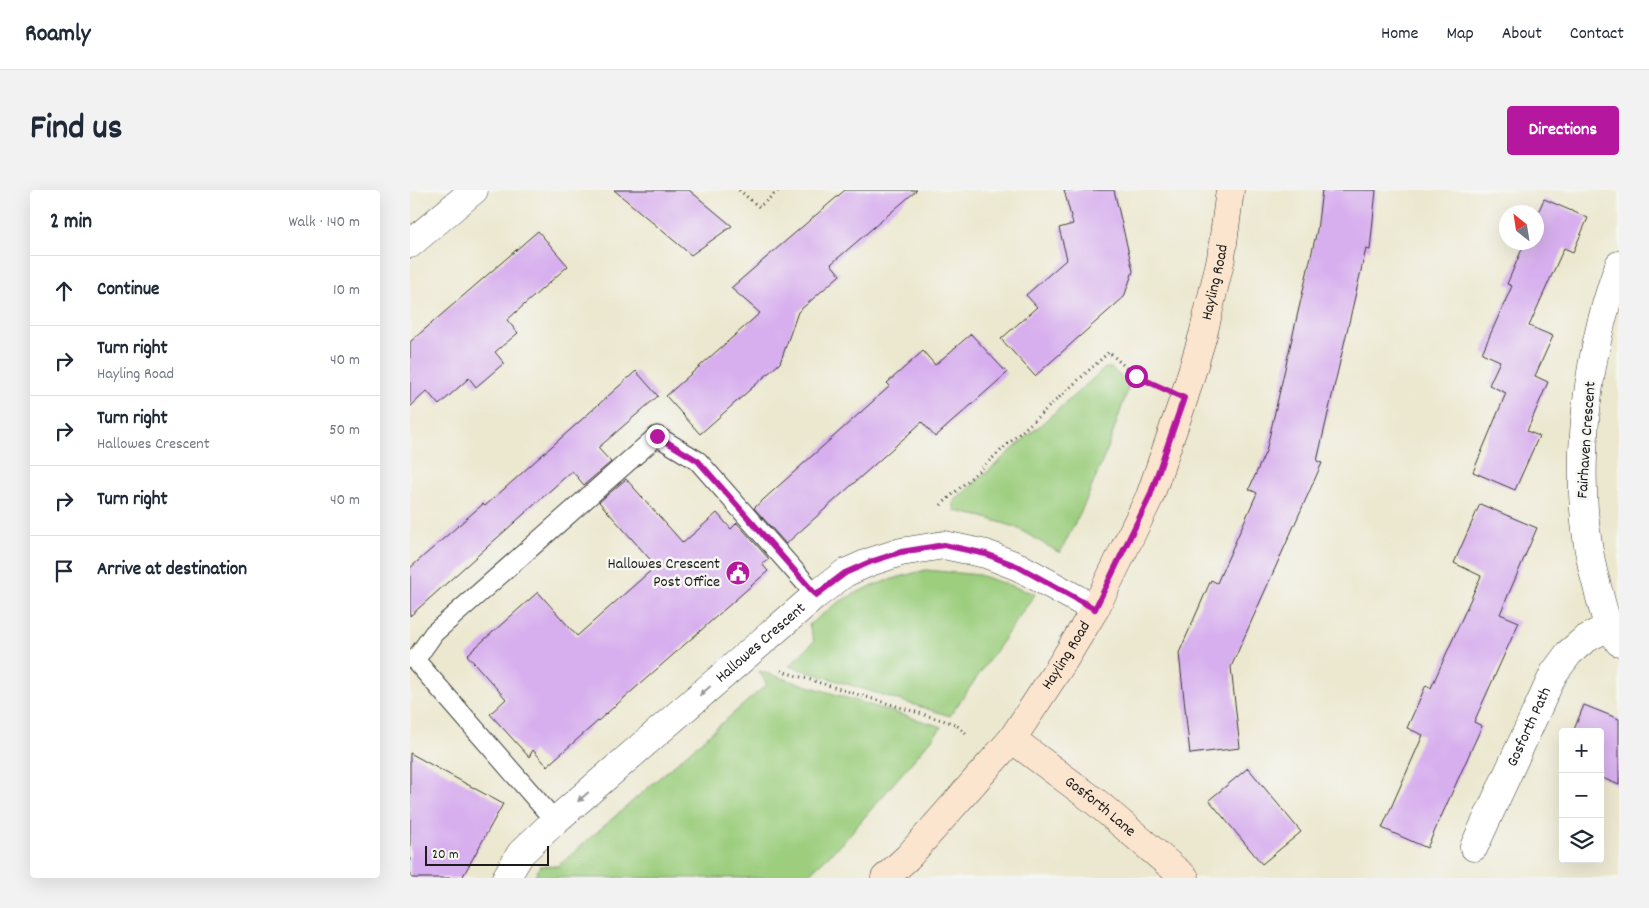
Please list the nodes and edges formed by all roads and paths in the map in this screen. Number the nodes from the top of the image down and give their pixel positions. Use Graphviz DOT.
graph roads {
  1 [pos="474,190"];
  2 [pos="738,190"];
  3 [pos="779,190"];
  4 [pos="1230,190"];
  5 [pos="410,244"];
  6 [pos="1619,266"];
  7 [pos="1184,398"];
  8 [pos="941,505"];
  9 [pos="816,595"];
  10 [pos="1095,609"];
  11 [pos="1614,634"];
  12 [pos="748,653"];
  13 [pos="413,662"];
  14 [pos="1004,748"];
  15 [pos="555,821"];
  16 [pos="1474,847"];
  17 [pos="506,878"];
  18 [pos="885,878"];
  19 [pos="1185,878"];
  1 -- 5 [label="street"];
  2 -- 3 [label="path"];
  4 -- 7 [label="street, Hayling Road"];
  6 -- 11 [label="street, Fairhaven Crescent"];
  7 -- 8 [label="path"];
  7 -- 10 [label="street, Hayling Road"];
  9 -- 10 [label="street, Hallowes Crescent"];
  9 -- 12 [label="street, Hallowes Crescent"];
  9 -- 13 [label="lane"];
  10 -- 14 [label="street, Hayling Road"];
  11 -- 16 [label="street, Gosforth Path"];
  12 -- 14 [label="path"];
  12 -- 15 [label="street, Hallowes Crescent, one-way"];
  13 -- 15 [label="lane"];
  14 -- 18 [label="street, Hayling Road"];
  14 -- 19 [label="street, Gosforth Lane"];
  15 -- 17 [label="street, Hallowes Crescent"];
}
